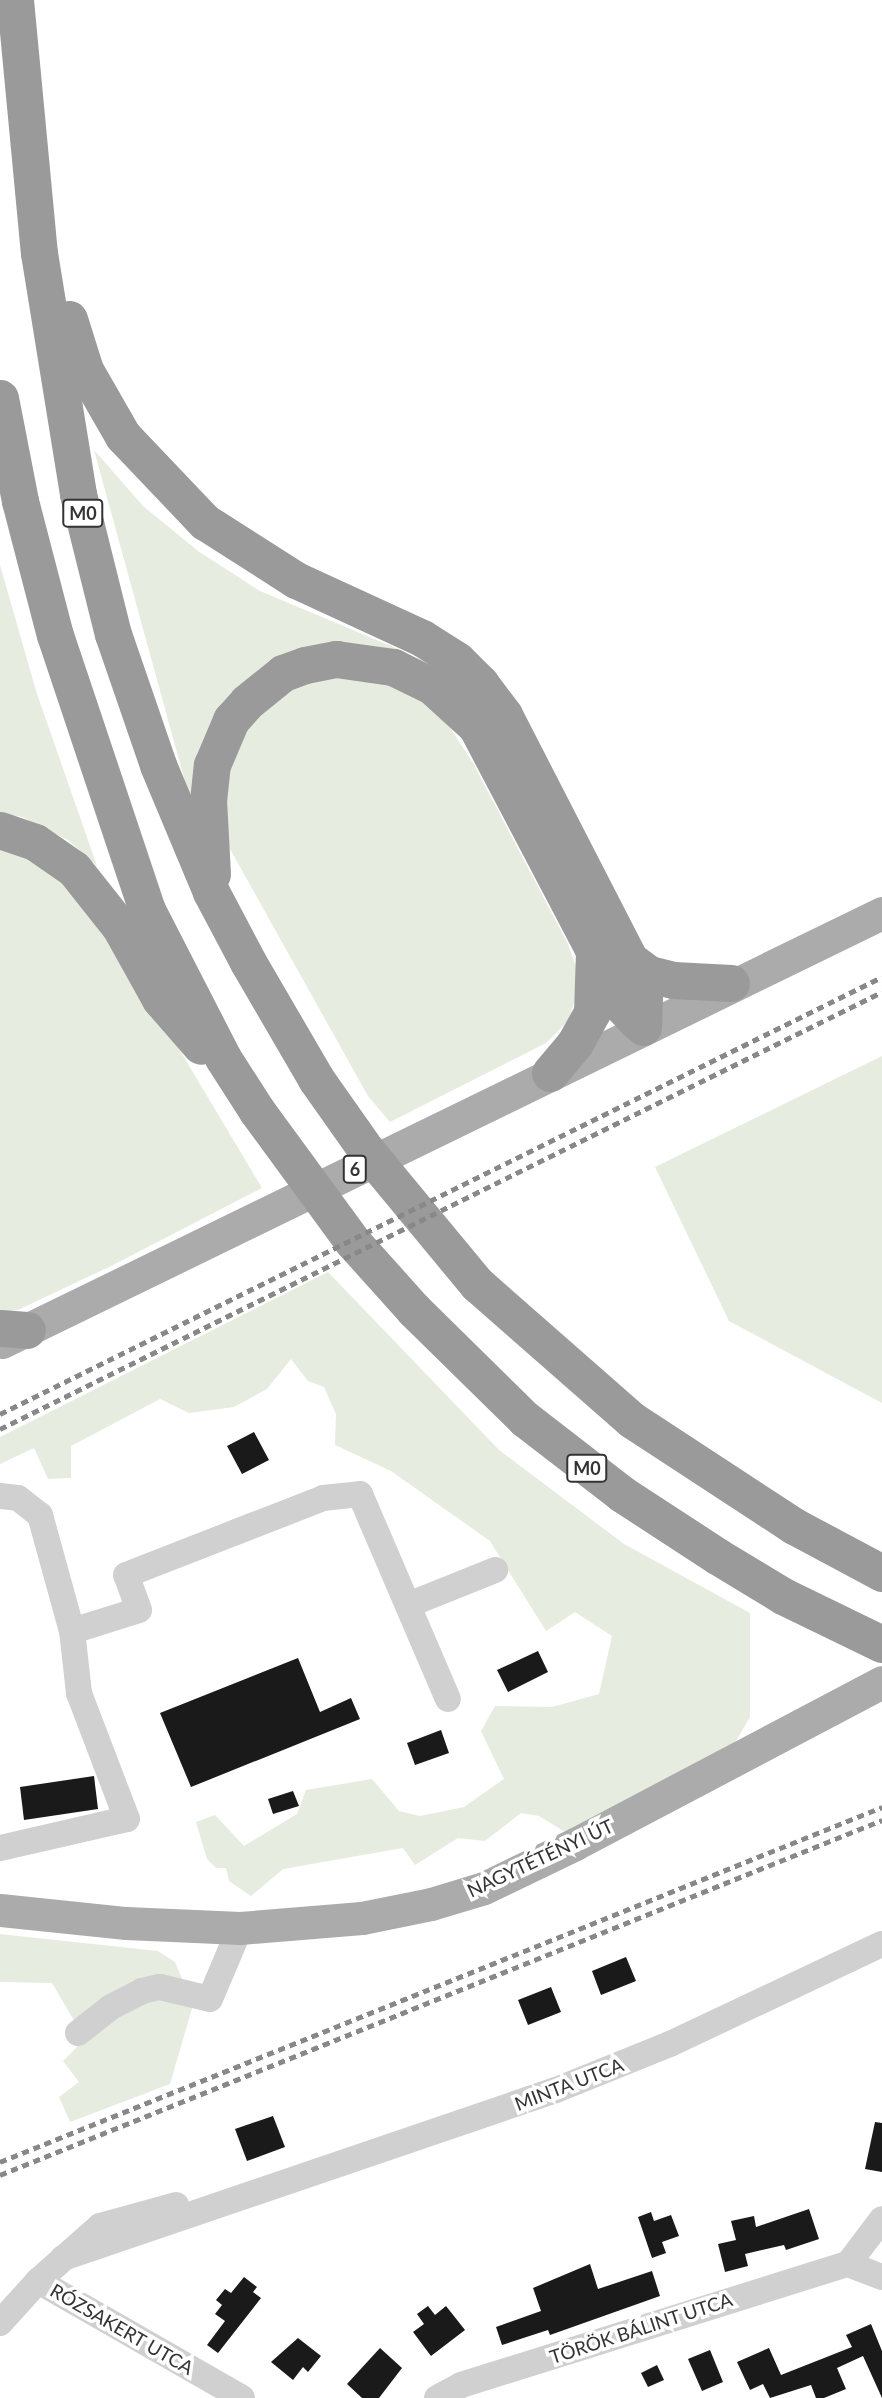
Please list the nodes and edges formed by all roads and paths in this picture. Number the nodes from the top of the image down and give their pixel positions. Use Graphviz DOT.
graph roads {
  1 [pos="15,0"];
  2 [pos="39,253"];
  3 [pos="0,398"];
  4 [pos="0,830"];
  5 [pos="211,892"];
  6 [pos="882,913"];
  7 [pos="594,948"];
  8 [pos="630,960"];
  9 [pos="731,983"];
  10 [pos="643,1027"];
  11 [pos="550,1073"];
  12 [pos="257,1111"];
  13 [pos="9,1333"];
  14 [pos="0,1496"];
  15 [pos="495,1570"];
  16 [pos="882,1573"];
  17 [pos="408,1605"];
  18 [pos="72,1631"];
  19 [pos="882,1644"];
  20 [pos="882,1682"];
  21 [pos="448,1699"];
  22 [pos="0,1848"];
  23 [pos="0,1910"];
  24 [pos="240,1928"];
  25 [pos="882,1944"];
  26 [pos="78,2033"];
  27 [pos="882,2219"];
  28 [pos="848,2264"];
  29 [pos="882,2277"];
  30 [pos="38,2281"];
  31 [pos="0,2323"];
  32 [pos="227,2394"];
  33 [pos="436,2398"];
  1 -- 2 [label="highway, M0"];
  2 -- 5 [label="highway, M0"];
  2 -- 8 [label="highway"];
  3 -- 12 [label="highway, M0"];
  4 -- 12 [label="highway"];
  5 -- 7 [label="highway"];
  5 -- 16 [label="highway, M0"];
  6 -- 9 [label="main road, 6"];
  7 -- 10 [label="highway"];
  7 -- 11 [label="highway"];
  8 -- 9 [label="highway"];
  8 -- 10 [label="highway"];
  9 -- 10 [label="main road, 6"];
  10 -- 11 [label="main road, 6"];
  11 -- 13 [label="main road, 6"];
  12 -- 19 [label="highway, M0"];
  14 -- 18 [label="street"];
  15 -- 17 [label="street"];
  17 -- 18 [label="street"];
  17 -- 21 [label="street"];
  18 -- 22 [label="street"];
  20 -- 24 [label="main road, NAGYTÉTÉNYI ÚT"];
  23 -- 24 [label="main road, NAGYTÉTÉNYI ÚT"];
  24 -- 26 [label="street"];
  25 -- 30 [label="street, MINTA UTCA"];
  27 -- 28 [label="street"];
  28 -- 29 [label="street"];
  28 -- 33 [label="street, TÖRÖK BÁLINT UTCA"];
  30 -- 31 [label="street"];
  30 -- 32 [label="street, RÓZSAKERT UTCA"];
}
